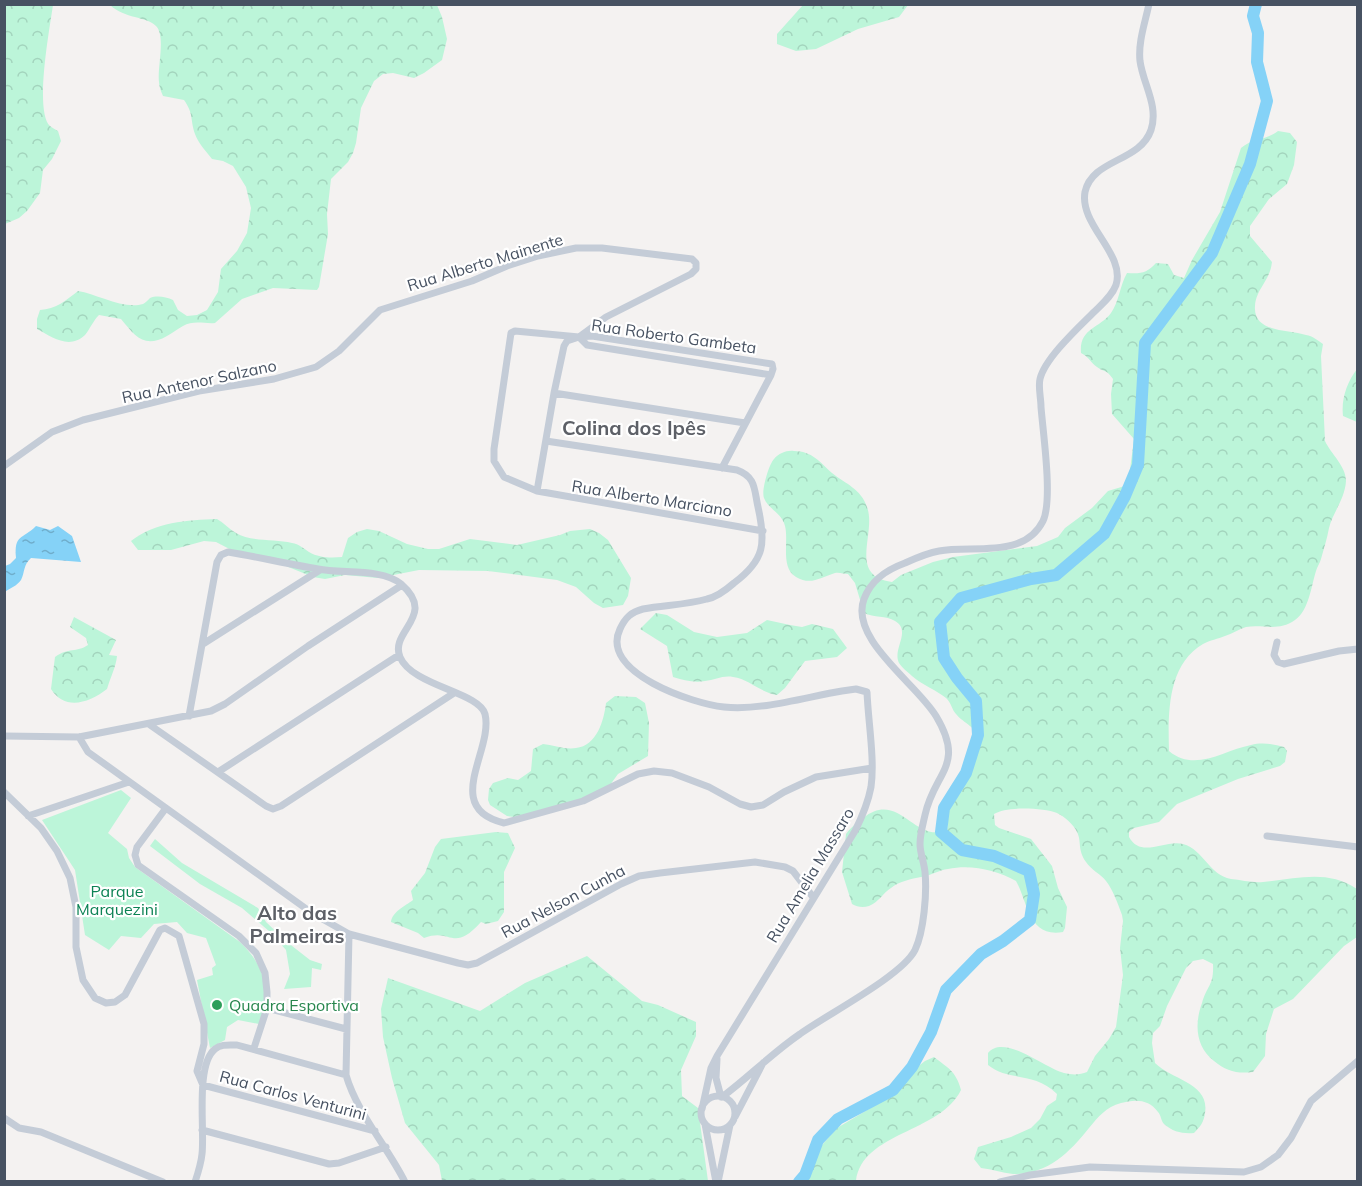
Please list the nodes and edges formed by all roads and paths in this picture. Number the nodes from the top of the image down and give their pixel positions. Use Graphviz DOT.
graph roads {
  1 [pos="1149,4"];
  2 [pos="389,306"];
  3 [pos="579,336"];
  4 [pos="554,393"];
  5 [pos="745,423"];
  6 [pos="546,441"];
  7 [pos="4,466"];
  8 [pos="722,468"];
  9 [pos="537,491"];
  10 [pos="763,531"];
  11 [pos="320,570"];
  12 [pos="402,585"];
  13 [pos="1276,642"];
  14 [pos="204,644"];
  15 [pos="1358,649"];
  16 [pos="399,655"];
  17 [pos="454,693"];
  18 [pos="189,716"];
  19 [pos="150,725"];
  20 [pos="4,736"];
  21 [pos="79,737"];
  22 [pos="872,768"];
  23 [pos="218,772"];
  24 [pos="129,782"];
  25 [pos="4,792"];
  26 [pos="166,808"];
  27 [pos="28,816"];
  28 [pos="1267,836"];
  29 [pos="1358,846"];
  30 [pos="813,897"];
  31 [pos="349,934"];
  32 [pos="267,1008"];
  33 [pos="346,1029"];
  34 [pos="254,1048"];
  35 [pos="717,1056"];
  36 [pos="1358,1061"];
  37 [pos="763,1063"];
  38 [pos="346,1075"];
  39 [pos="203,1085"];
  40 [pos="722,1097"];
  41 [pos="702,1109"];
  42 [pos="4,1118"];
  43 [pos="732,1123"];
  44 [pos="705,1124"];
  45 [pos="202,1130"];
  46 [pos="375,1131"];
  47 [pos="386,1147"];
  48 [pos="163,1182"];
  49 [pos="195,1182"];
  50 [pos="405,1182"];
  51 [pos="717,1182"];
  52 [pos="1000,1182"];
  1 -- 37 [label="street"];
  2 -- 3 [label="street, Rua Alberto Mainente"];
  2 -- 7 [label="street, Rua Antenor Salzano"];
  3 -- 4 [label="street"];
  3 -- 5 [label="street, Rua Roberto Gambeta"];
  3 -- 9 [label="street, Rua Alberto Marciano"];
  4 -- 5 [label="street"];
  4 -- 6 [label="street"];
  5 -- 8 [label="street"];
  6 -- 8 [label="street"];
  6 -- 9 [label="street"];
  8 -- 10 [label="street"];
  9 -- 10 [label="street, Rua Alberto Marciano"];
  10 -- 22 [label="street, Rua Amelia Massaro"];
  11 -- 12 [label="street"];
  11 -- 14 [label="street"];
  11 -- 14 [label="street"];
  12 -- 16 [label="street"];
  12 -- 18 [label="street"];
  13 -- 15 [label="street"];
  14 -- 18 [label="street"];
  16 -- 17 [label="street"];
  16 -- 23 [label="street"];
  17 -- 22 [label="street"];
  17 -- 23 [label="street"];
  18 -- 19 [label="street"];
  19 -- 21 [label="street"];
  19 -- 23 [label="street"];
  20 -- 21 [label="street"];
  21 -- 24 [label="street"];
  22 -- 30 [label="street, Rua Amelia Massaro"];
  24 -- 26 [label="street"];
  24 -- 27 [label="street"];
  25 -- 27 [label="street"];
  26 -- 31 [label="street"];
  26 -- 32 [label="street"];
  27 -- 39 [label="street"];
  28 -- 29 [label="street"];
  30 -- 31 [label="street, Rua Nelson Cunha"];
  30 -- 35 [label="street, Rua Amelia Massaro"];
  31 -- 33 [label="street"];
  32 -- 33 [label="street"];
  32 -- 34 [label="street"];
  33 -- 38 [label="street"];
  34 -- 38 [label="street"];
  34 -- 39 [label="street"];
  35 -- 40 [label="street"];
  35 -- 41 [label="street, Rua Amelia Massaro"];
  36 -- 52 [label="street"];
  37 -- 40 [label="street"];
  37 -- 43 [label="street"];
  38 -- 46 [label="street"];
  39 -- 45 [label="street"];
  39 -- 46 [label="street, Rua Carlos Venturini"];
  40 -- 41 [label="street"];
  40 -- 43 [label="street"];
  41 -- 44 [label="street"];
  42 -- 48 [label="street"];
  43 -- 44 [label="street"];
  43 -- 51 [label="street"];
  44 -- 51 [label="street"];
  45 -- 47 [label="street"];
  45 -- 49 [label="street"];
  46 -- 47 [label="street"];
  47 -- 50 [label="street"];
}
